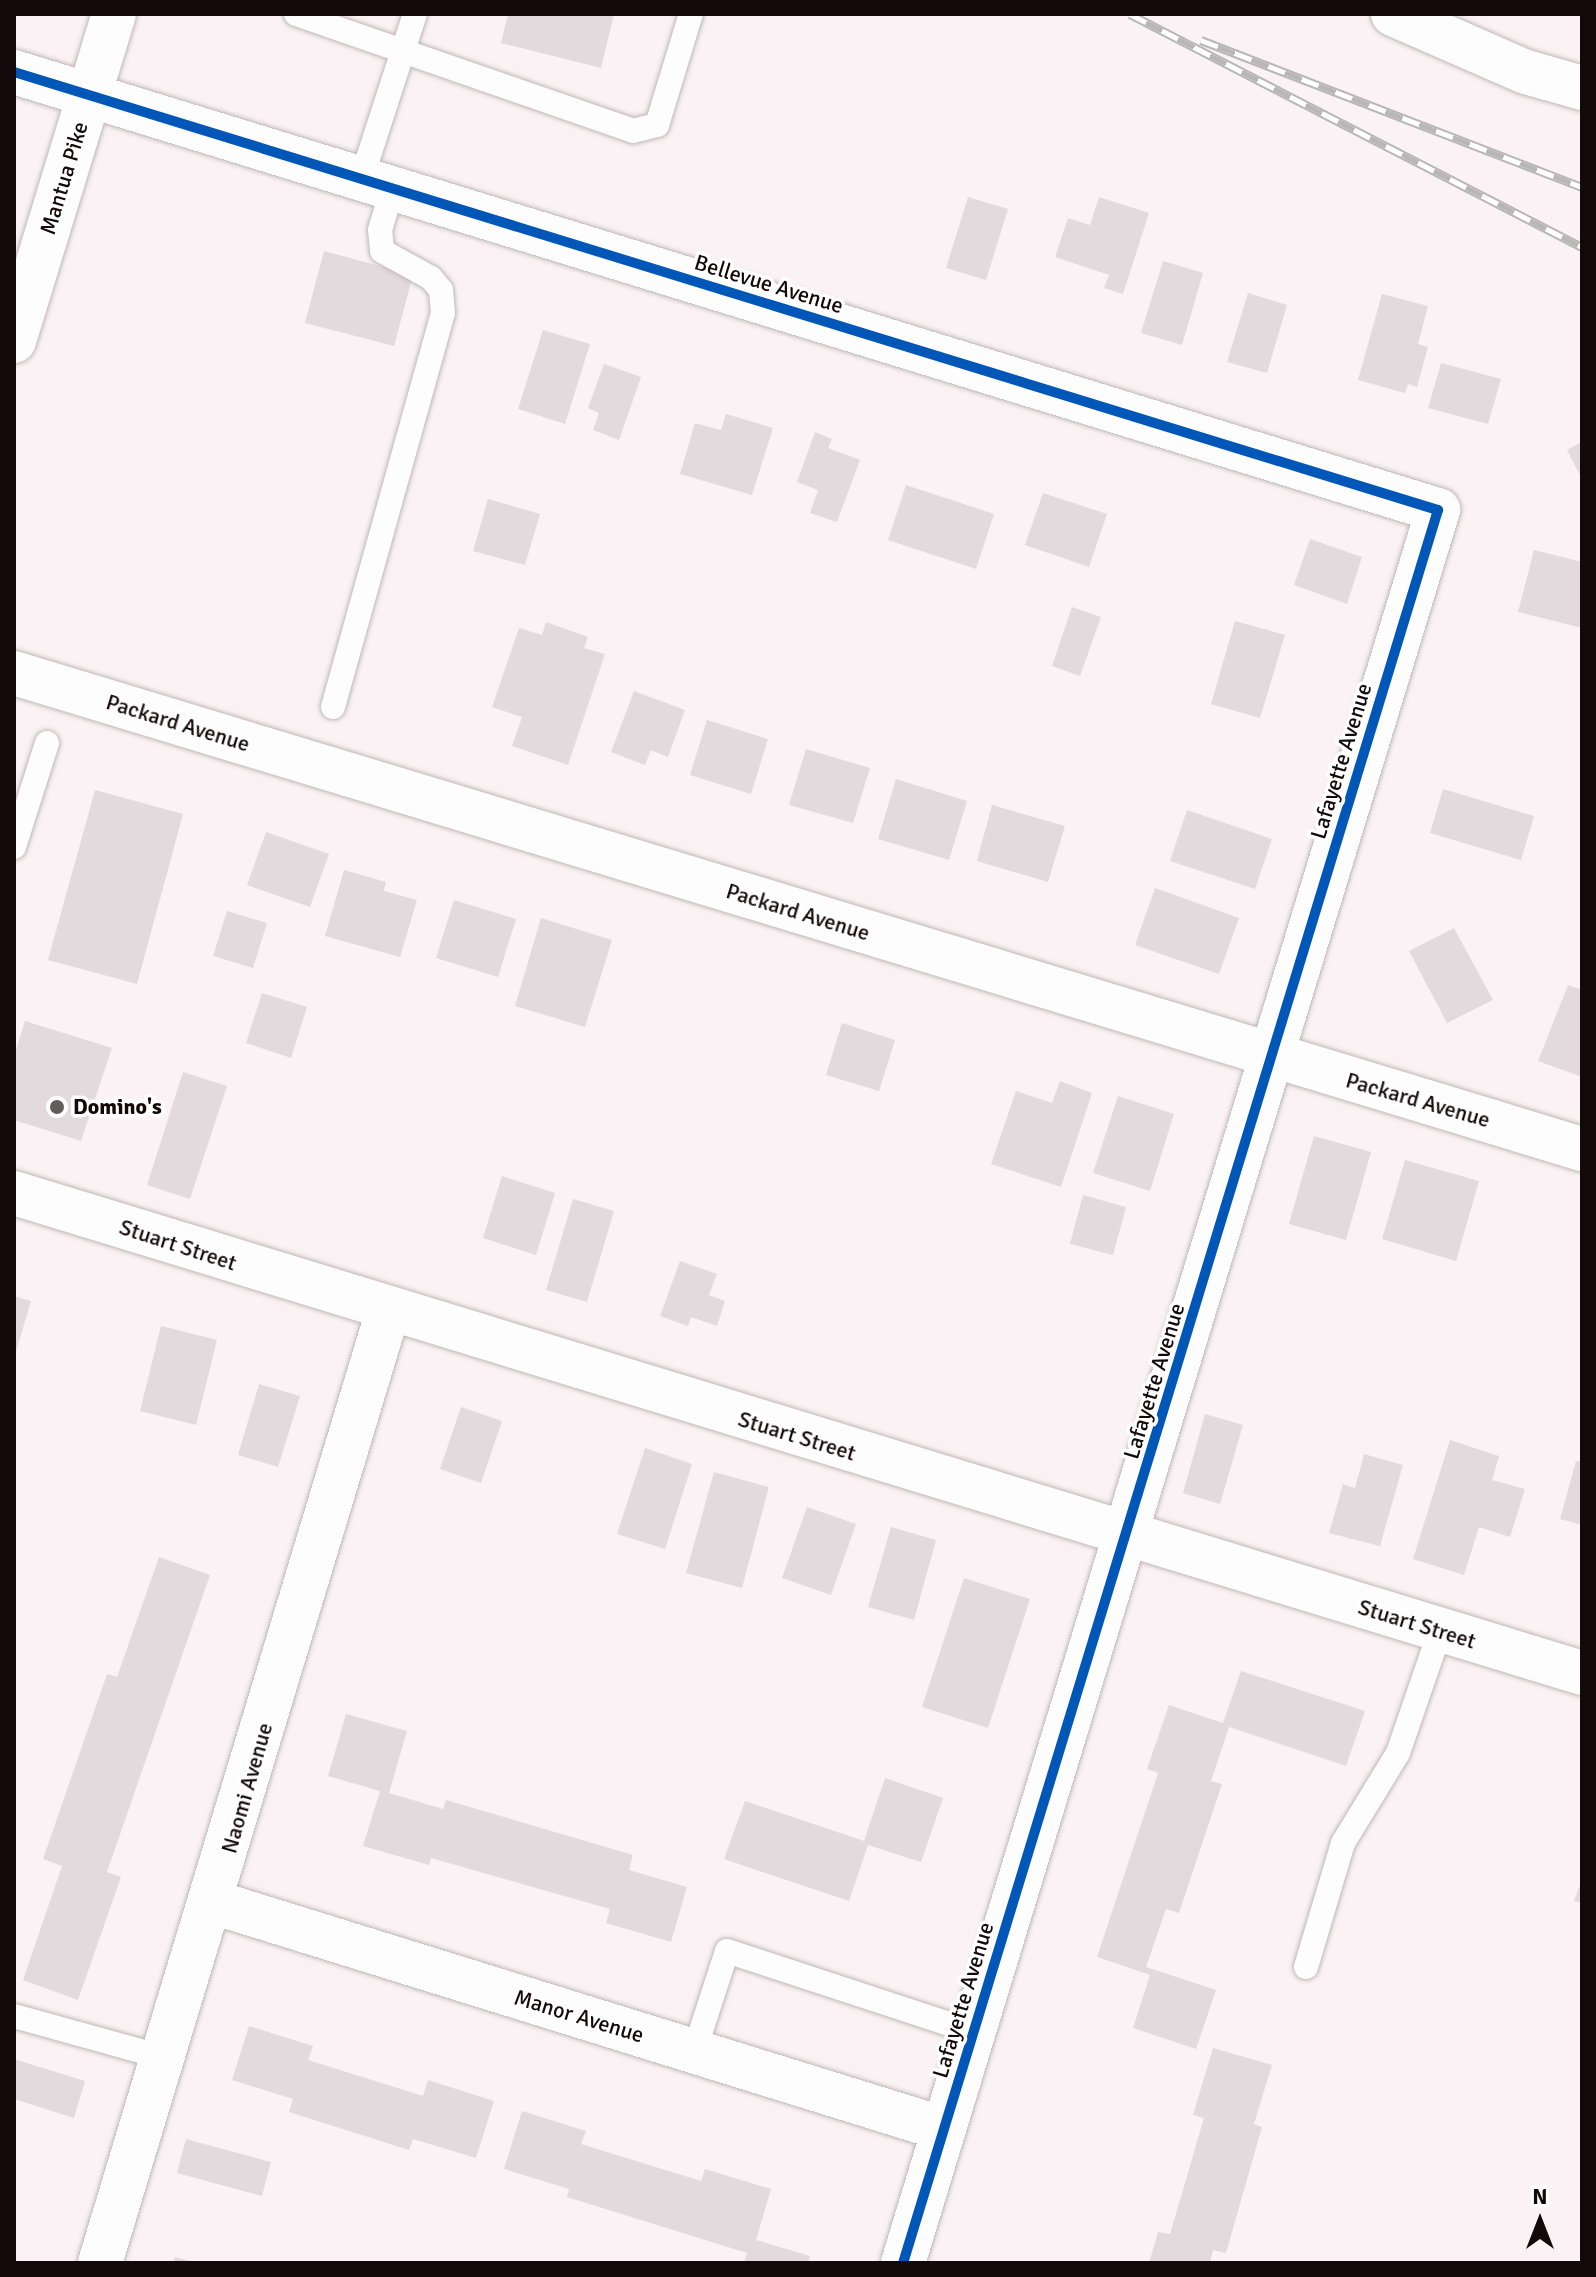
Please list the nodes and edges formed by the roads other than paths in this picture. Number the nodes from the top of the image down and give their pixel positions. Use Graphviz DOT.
graph roads {
  1 [pos="114,14"];
  2 [pos="296,14"];
  3 [pos="415,14"];
  4 [pos="691,14"];
  5 [pos="1393,14"];
  6 [pos="403,52"];
  7 [pos="14,72"];
  8 [pos="1582,88"];
  9 [pos="89,97"];
  10 [pos="377,185"];
  11 [pos="14,341"];
  12 [pos="1438,510"];
  13 [pos="14,673"];
  14 [pos="333,707"];
  15 [pos="47,743"];
  16 [pos="14,847"];
  17 [pos="1273,1057"];
  18 [pos="1582,1149"];
  19 [pos="14,1193"];
  20 [pos="388,1311"];
  21 [pos="1128,1537"];
  22 [pos="1440,1631"];
  23 [pos="1582,1673"];
  24 [pos="213,1902"];
  25 [pos="1306,1967"];
  26 [pos="14,2016"];
  27 [pos="974,2032"];
  28 [pos="694,2052"];
  29 [pos="165,2058"];
  30 [pos="944,2129"];
  31 [pos="100,2263"];
  32 [pos="903,2263"];
  1 -- 9 [label="street, Mantua Pike"];
  2 -- 6 [label="lane"];
  3 -- 6 [label="lane"];
  4 -- 6 [label="lane"];
  5 -- 8 [label="street"];
  6 -- 10 [label="lane"];
  7 -- 9 [label="street, Bellevue Avenue"];
  9 -- 10 [label="street, Bellevue Avenue"];
  9 -- 11 [label="street, Mantua Pike"];
  10 -- 12 [label="street, Bellevue Avenue"];
  10 -- 14 [label="lane"];
  12 -- 17 [label="street, Lafayette Avenue"];
  13 -- 17 [label="street, Packard Avenue"];
  15 -- 16 [label="lane"];
  17 -- 18 [label="street, Packard Avenue"];
  17 -- 21 [label="street, Lafayette Avenue"];
  19 -- 20 [label="street, Stuart Street"];
  20 -- 21 [label="street, Stuart Street"];
  20 -- 24 [label="street, Naomi Avenue"];
  21 -- 22 [label="street, Stuart Street"];
  21 -- 27 [label="street, Lafayette Avenue"];
  22 -- 23 [label="street, Stuart Street"];
  22 -- 25 [label="lane"];
  24 -- 28 [label="street, Manor Avenue"];
  24 -- 29 [label="street, Naomi Avenue"];
  26 -- 29 [label="lane"];
  27 -- 28 [label="lane"];
  27 -- 30 [label="street, Lafayette Avenue"];
  28 -- 30 [label="street, Manor Avenue"];
  29 -- 31 [label="street, Naomi Avenue"];
  30 -- 32 [label="street, Lafayette Avenue"];
}
